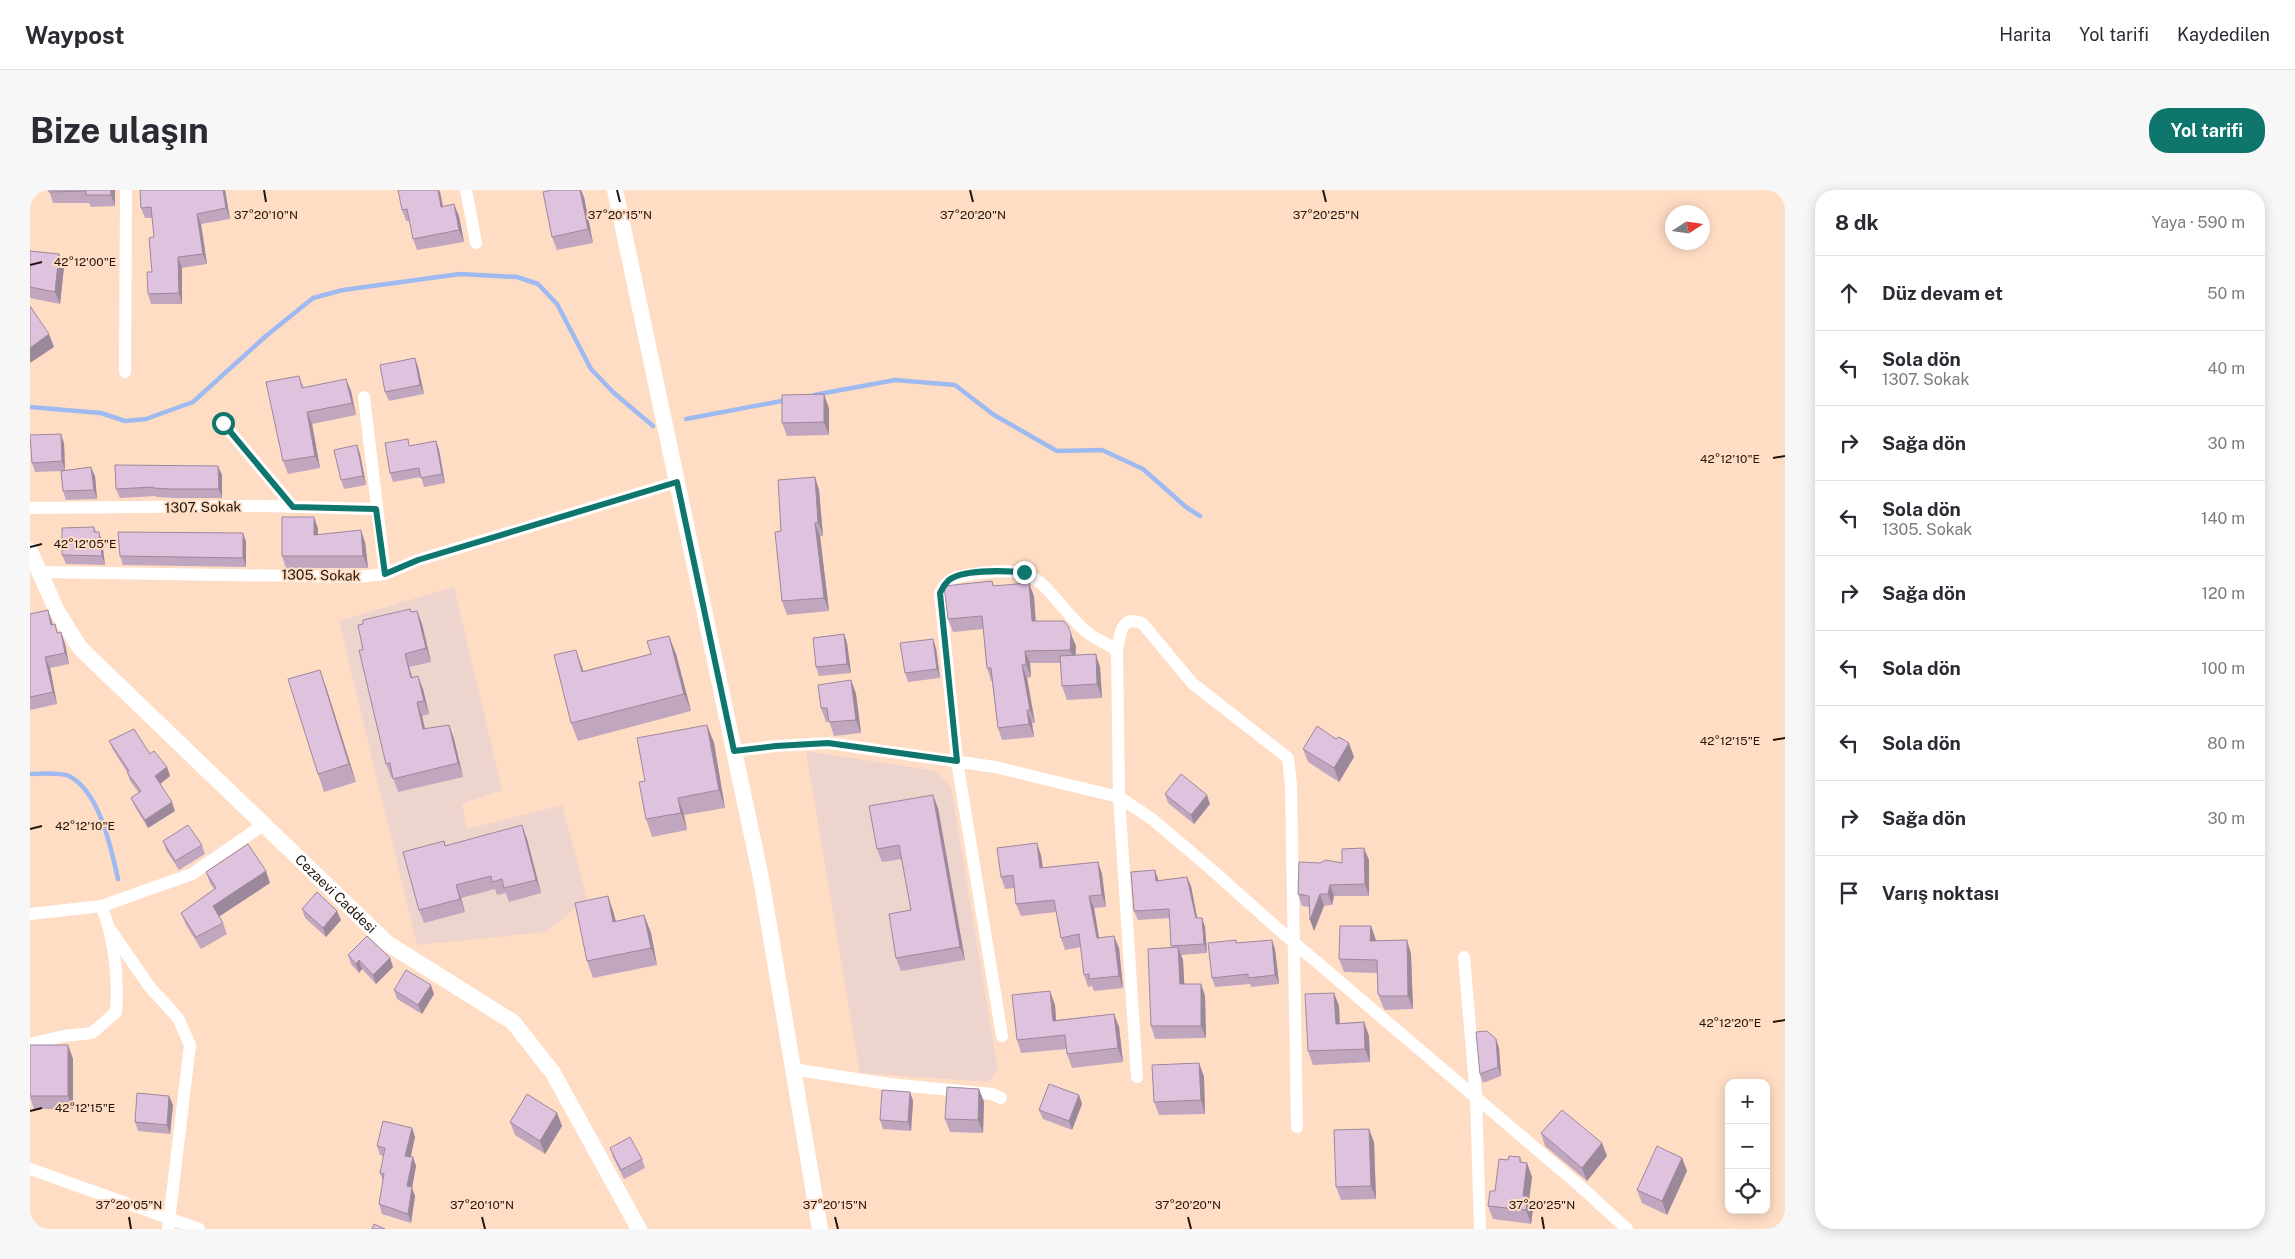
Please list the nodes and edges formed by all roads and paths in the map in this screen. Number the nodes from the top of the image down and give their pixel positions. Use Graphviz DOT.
graph roads {
  1 [pos="126,190"];
  2 [pos="466,190"];
  3 [pos="615,190"];
  4 [pos="476,243"];
  5 [pos="125,372"];
  6 [pos="364,397"];
  7 [pos="223,423"];
  8 [pos="677,482"];
  9 [pos="293,507"];
  10 [pos="30,508"];
  11 [pos="376,509"];
  12 [pos="30,551"];
  13 [pos="41,572"];
  14 [pos="385,574"];
  15 [pos="1117,650"];
  16 [pos="734,751"];
  17 [pos="957,761"];
  18 [pos="1119,797"];
  19 [pos="263,825"];
  20 [pos="102,906"];
  21 [pos="30,914"];
  22 [pos="111,931"];
  23 [pos="1294,942"];
  24 [pos="1464,957"];
  25 [pos="1002,1036"];
  26 [pos="30,1044"];
  27 [pos="792,1069"];
  28 [pos="1137,1077"];
  29 [pos="1476,1097"];
  30 [pos="1001,1098"];
  31 [pos="1298,1127"];
  32 [pos="30,1169"];
  33 [pos="169,1224"];
  34 [pos="199,1229"];
  35 [pos="639,1229"];
  36 [pos="820,1229"];
  37 [pos="1480,1229"];
  38 [pos="1627,1229"];
  1 -- 5 [label="street"];
  2 -- 4 [label="street"];
  3 -- 8 [label="street"];
  6 -- 11 [label="street"];
  7 -- 9 [label="street"];
  8 -- 14 [label="street, 1305. Sokak"];
  8 -- 16 [label="street"];
  9 -- 10 [label="street, 1307. Sokak"];
  9 -- 11 [label="street, 1307. Sokak"];
  11 -- 14 [label="street"];
  12 -- 13 [label="street, Cezaevi Caddesi"];
  13 -- 14 [label="street, 1305. Sokak"];
  13 -- 19 [label="street, Cezaevi Caddesi"];
  15 -- 17 [label="street"];
  15 -- 18 [label="street"];
  15 -- 23 [label="street"];
  16 -- 17 [label="street"];
  16 -- 27 [label="street"];
  17 -- 18 [label="street"];
  17 -- 25 [label="street"];
  18 -- 23 [label="street"];
  18 -- 28 [label="street"];
  19 -- 20 [label="street"];
  19 -- 35 [label="street, Cezaevi Caddesi"];
  20 -- 21 [label="street"];
  20 -- 22 [label="street"];
  22 -- 26 [label="street"];
  22 -- 33 [label="street"];
  23 -- 29 [label="street"];
  23 -- 31 [label="street"];
  24 -- 29 [label="street"];
  27 -- 30 [label="street"];
  27 -- 36 [label="street"];
  29 -- 37 [label="street"];
  29 -- 38 [label="street"];
  32 -- 33 [label="street"];
  33 -- 34 [label="street"];
}
